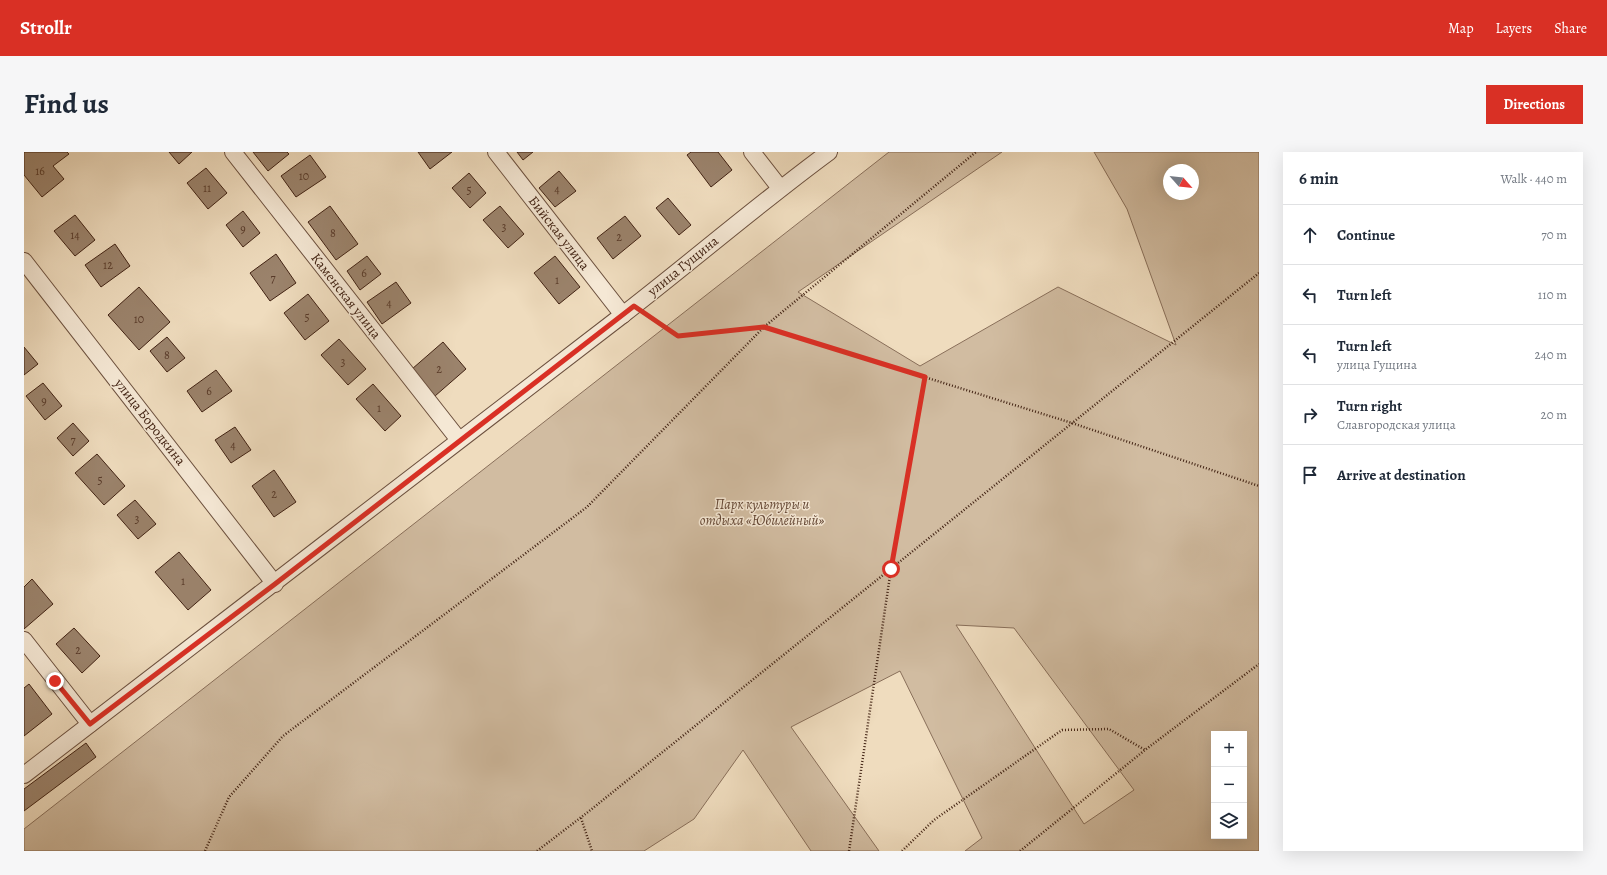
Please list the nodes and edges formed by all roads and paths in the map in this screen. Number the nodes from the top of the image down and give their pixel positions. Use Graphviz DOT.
graph roads {
  1 [pos="234,152"];
  2 [pos="496,152"];
  3 [pos="752,152"];
  4 [pos="829,152"];
  5 [pos="976,152"];
  6 [pos="780,188"];
  7 [pos="24,261"];
  8 [pos="1259,273"];
  9 [pos="628,310"];
  10 [pos="764,327"];
  11 [pos="925,377"];
  12 [pos="1072,423"];
  13 [pos="459,440"];
  14 [pos="1259,486"];
  15 [pos="891,569"];
  16 [pos="275,584"];
  17 [pos="24,640"];
  18 [pos="1259,664"];
  19 [pos="90,724"];
  20 [pos="1146,750"];
  21 [pos="24,775"];
  22 [pos="581,818"];
  23 [pos="204,851"];
  24 [pos="537,851"];
  25 [pos="592,851"];
  26 [pos="849,851"];
  27 [pos="902,851"];
  28 [pos="1020,851"];
  1 -- 13 [label="street, Каменская улица"];
  2 -- 9 [label="street, Бийская улица"];
  3 -- 6 [label="street"];
  4 -- 6 [label="street, улица Гущина"];
  5 -- 10 [label="path"];
  6 -- 9 [label="street, улица Гущина"];
  7 -- 16 [label="street, улица Бородкина"];
  8 -- 12 [label="path"];
  9 -- 10 [label="path"];
  9 -- 13 [label="street, улица Гущина"];
  10 -- 11 [label="path"];
  10 -- 23 [label="path"];
  11 -- 12 [label="path"];
  11 -- 15 [label="path"];
  12 -- 14 [label="path"];
  12 -- 15 [label="path"];
  13 -- 16 [label="street, улица Гущина"];
  15 -- 22 [label="path"];
  15 -- 26 [label="path"];
  16 -- 19 [label="street, улица Гущина"];
  17 -- 19 [label="street"];
  18 -- 20 [label="path"];
  19 -- 21 [label="street, улица Гущина"];
  20 -- 27 [label="path"];
  20 -- 28 [label="path"];
  22 -- 24 [label="path"];
  22 -- 25 [label="path"];
}
